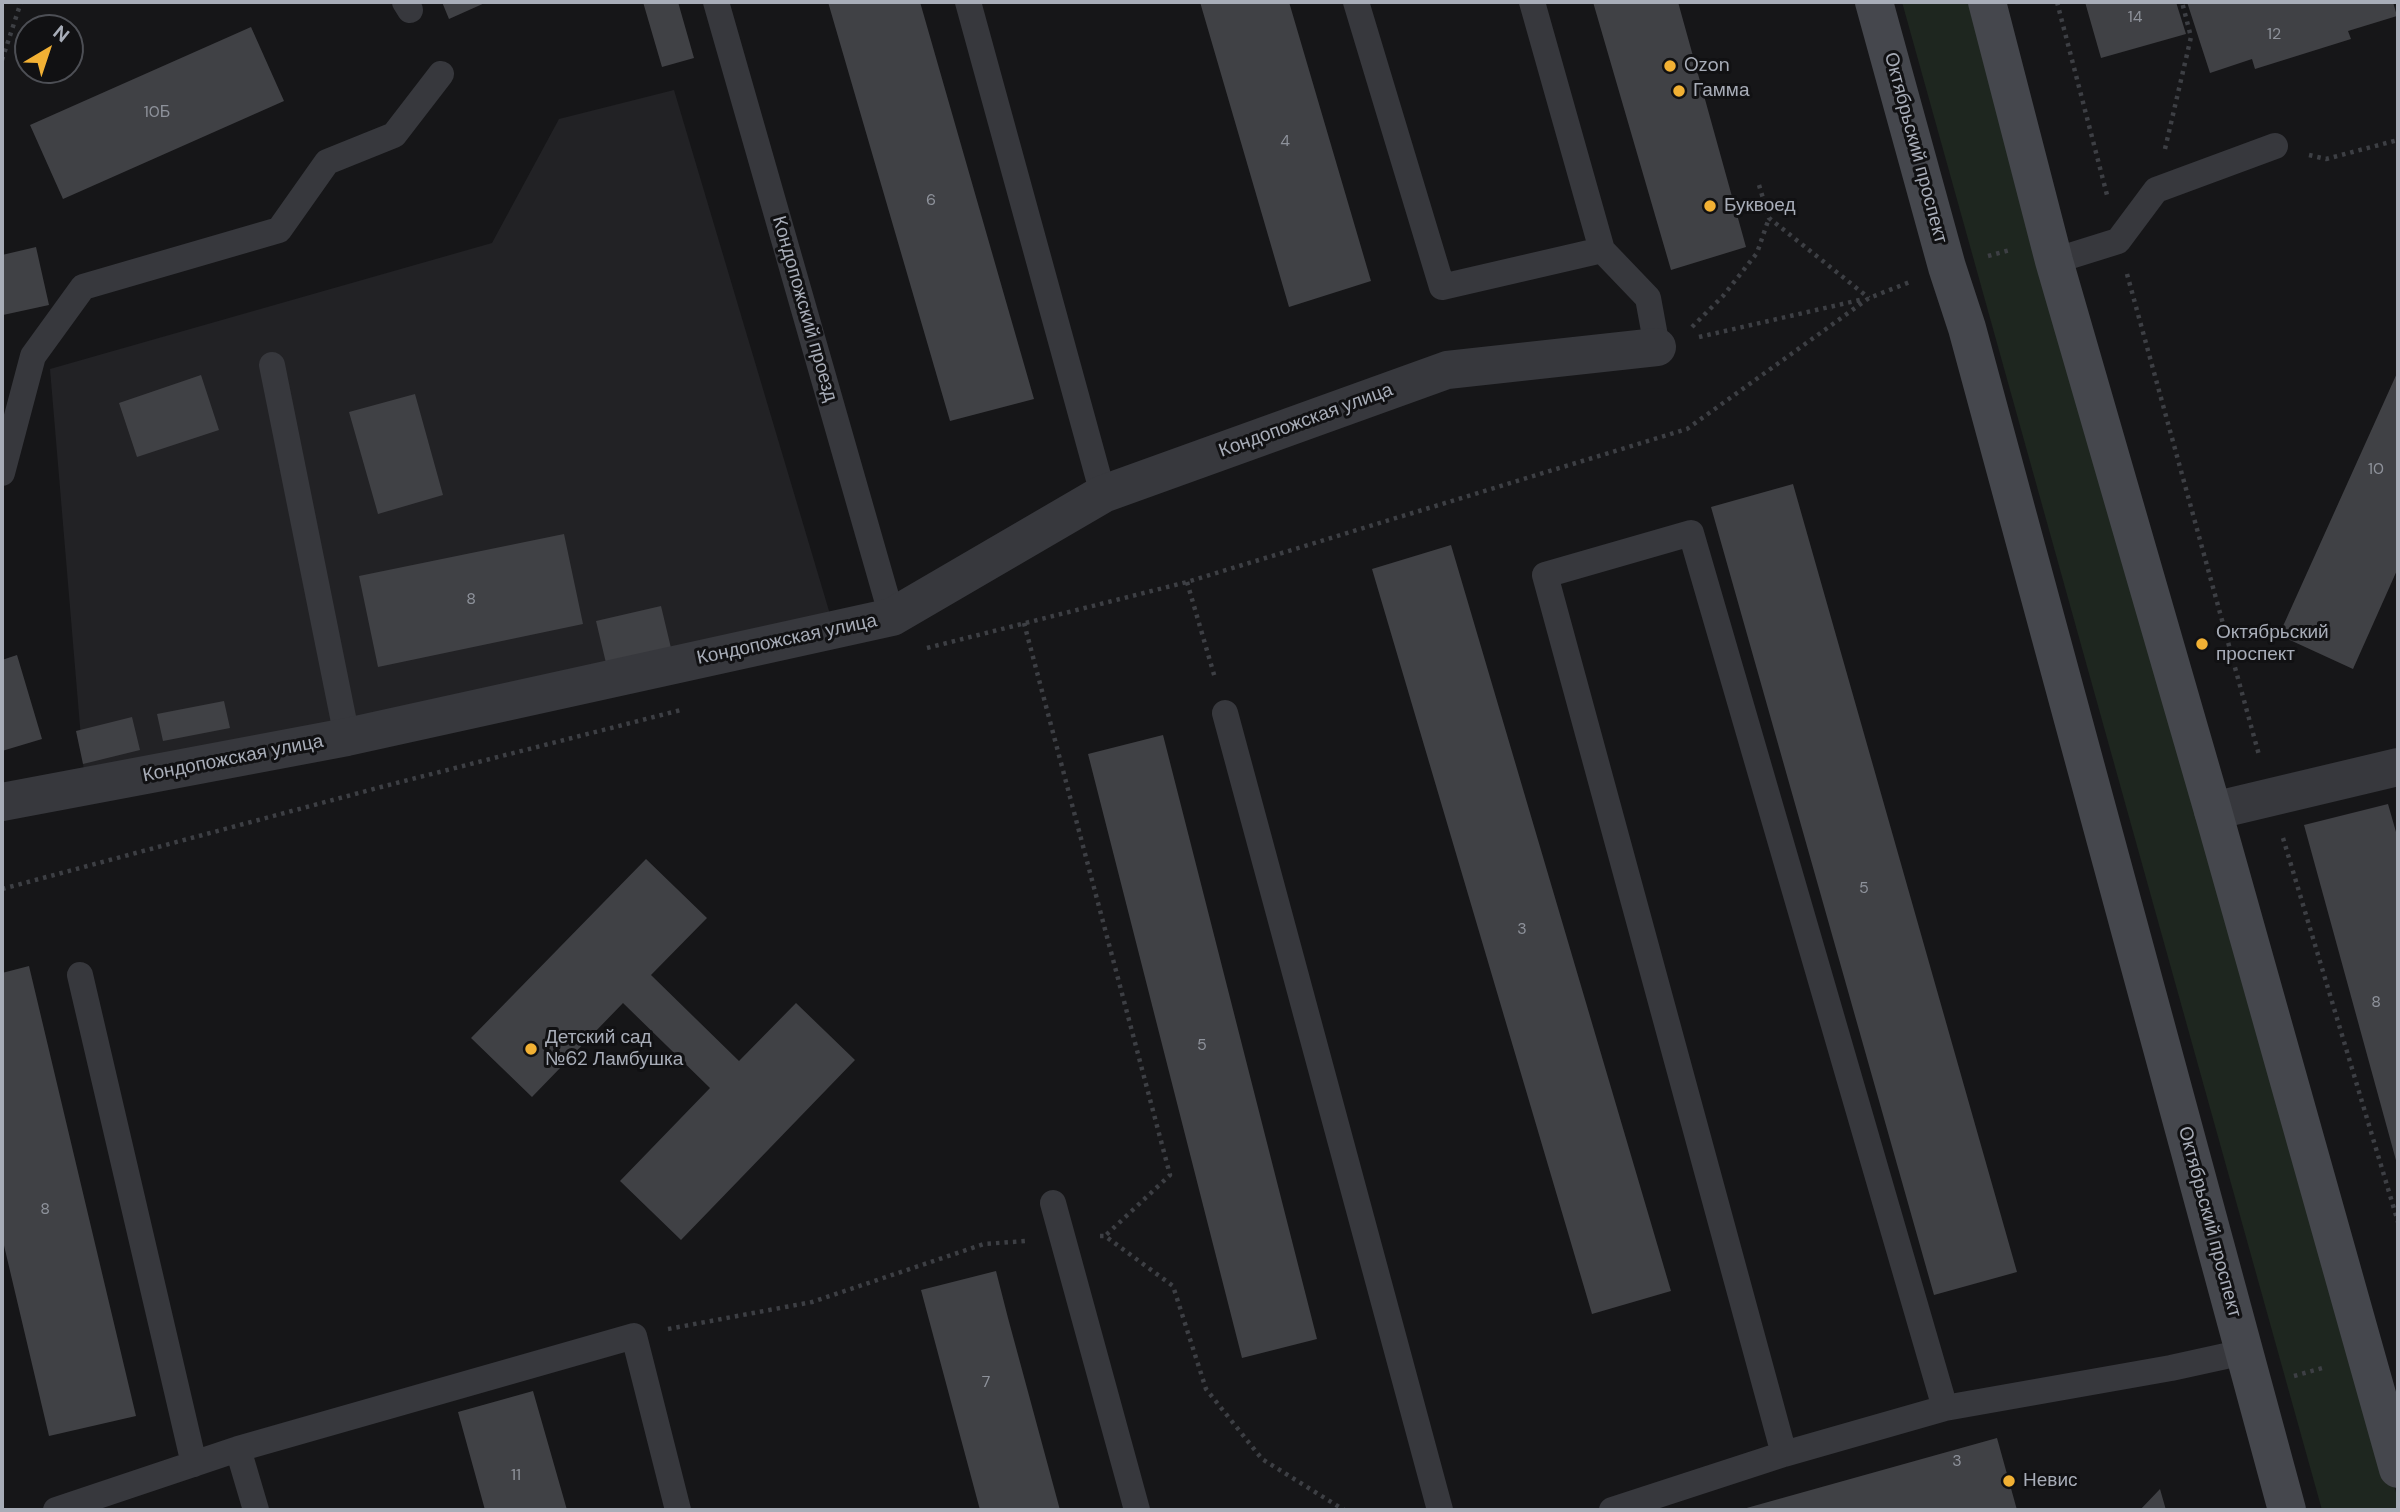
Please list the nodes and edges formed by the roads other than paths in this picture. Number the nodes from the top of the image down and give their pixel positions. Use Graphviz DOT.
graph roads {
  1 [pos="716,2"];
  2 [pos="968,2"];
  3 [pos="1356,2"];
  4 [pos="1532,2"];
  5 [pos="1874,2"];
  6 [pos="1987,2"];
  7 [pos="441,74"];
  8 [pos="2274,146"];
  9 [pos="1602,250"];
  10 [pos="2054,261"];
  11 [pos="1667,344"];
  12 [pos="272,365"];
  13 [pos="2,470"];
  14 [pos="1103,494"];
  15 [pos="892,617"];
  16 [pos="1226,713"];
  17 [pos="347,737"];
  18 [pos="2398,767"];
  19 [pos="2,803"];
  20 [pos="2213,811"];
  21 [pos="80,975"];
  22 [pos="1053,1203"];
  23 [pos="2244,1352"];
  24 [pos="1945,1408"];
  25 [pos="2391,1417"];
  26 [pos="238,1449"];
  27 [pos="1784,1454"];
  28 [pos="194,1464"];
  29 [pos="2398,1469"];
  30 [pos="56,1510"];
  31 [pos="256,1510"];
  32 [pos="678,1510"];
  33 [pos="1137,1510"];
  34 [pos="1440,1510"];
  35 [pos="1612,1510"];
  36 [pos="2287,1510"];
  1 -- 15 [label="lane, Кондопожский проезд"];
  2 -- 14 [label="lane"];
  3 -- 9 [label="lane"];
  4 -- 9 [label="lane"];
  5 -- 23 [label="main road, Октябрьский проспект"];
  6 -- 10 [label="main road"];
  7 -- 13 [label="lane"];
  8 -- 10 [label="lane"];
  9 -- 11 [label="lane"];
  10 -- 20 [label="main road"];
  11 -- 14 [label="street, Кондопожская улица"];
  12 -- 17 [label="lane"];
  14 -- 15 [label="street, Кондопожская улица"];
  15 -- 17 [label="street, Кондопожская улица"];
  16 -- 34 [label="lane"];
  17 -- 19 [label="street, Кондопожская улица"];
  18 -- 20 [label="street"];
  20 -- 25 [label="main road"];
  21 -- 28 [label="lane"];
  22 -- 33 [label="lane"];
  23 -- 24 [label="lane"];
  23 -- 36 [label="main road, Октябрьский проспект"];
  24 -- 27 [label="lane"];
  24 -- 27 [label="lane"];
  25 -- 29 [label="main road"];
  26 -- 28 [label="lane"];
  26 -- 31 [label="lane"];
  26 -- 32 [label="lane"];
  27 -- 35 [label="lane"];
  28 -- 30 [label="lane"];
}
